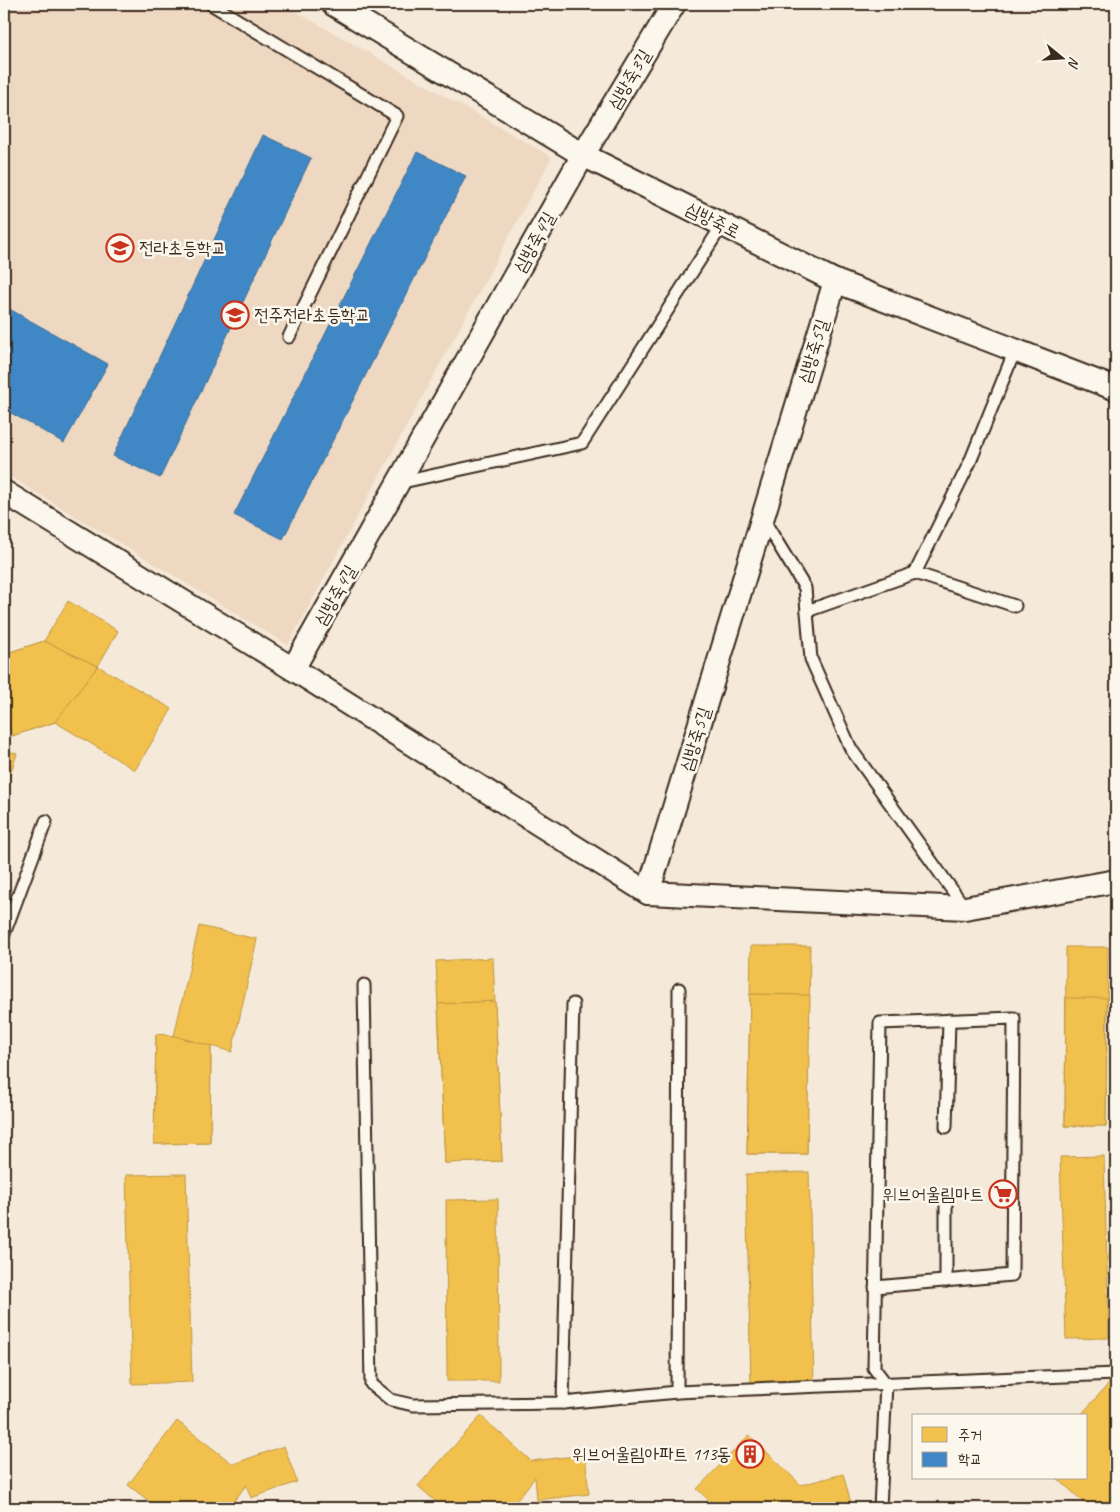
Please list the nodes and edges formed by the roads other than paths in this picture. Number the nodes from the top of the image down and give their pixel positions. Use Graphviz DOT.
graph roads {
  1 [pos="212,4"];
  2 [pos="333,4"];
  3 [pos="674,4"];
  4 [pos="583,155"];
  5 [pos="723,224"];
  6 [pos="835,281"];
  7 [pos="288,337"];
  8 [pos="1015,350"];
  9 [pos="1116,389"];
  10 [pos="398,483"];
  11 [pos="4,492"];
  12 [pos="762,518"];
  13 [pos="914,573"];
  14 [pos="1015,606"];
  15 [pos="807,611"];
  16 [pos="293,669"];
  17 [pos="46,821"];
  18 [pos="1116,881"];
  19 [pos="648,893"];
  20 [pos="964,908"];
  21 [pos="4,934"];
  22 [pos="364,985"];
  23 [pos="679,989"];
  24 [pos="574,1004"];
  25 [pos="948,1020"];
  26 [pos="946,1127"];
  27 [pos="946,1204"];
  28 [pos="946,1281"];
  29 [pos="875,1287"];
  30 [pos="1116,1374"];
  31 [pos="886,1384"];
  32 [pos="677,1392"];
  33 [pos="563,1403"];
  34 [pos="880,1508"];
  1 -- 7 [label="lane"];
  2 -- 4 [label="street, 심방죽로"];
  3 -- 4 [label="street, 심방죽3길"];
  4 -- 5 [label="street, 심방죽로"];
  4 -- 10 [label="street, 심방죽4길"];
  5 -- 6 [label="street, 심방죽로"];
  5 -- 10 [label="lane"];
  6 -- 8 [label="street, 심방죽로"];
  6 -- 12 [label="street, 심방죽5길"];
  8 -- 9 [label="street, 심방죽로"];
  8 -- 13 [label="lane"];
  10 -- 16 [label="street, 심방죽4길"];
  11 -- 16 [label="street"];
  12 -- 15 [label="lane"];
  12 -- 19 [label="street, 심방죽5길"];
  13 -- 14 [label="lane"];
  13 -- 15 [label="lane"];
  15 -- 20 [label="lane"];
  16 -- 19 [label="street"];
  17 -- 21 [label="lane"];
  18 -- 20 [label="street"];
  19 -- 20 [label="street"];
  22 -- 33 [label="lane"];
  23 -- 32 [label="lane"];
  24 -- 33 [label="lane"];
  25 -- 26 [label="lane"];
  25 -- 28 [label="lane"];
  25 -- 29 [label="lane"];
  27 -- 28 [label="lane"];
  28 -- 29 [label="lane"];
  29 -- 31 [label="lane"];
  30 -- 31 [label="lane"];
  31 -- 32 [label="lane"];
  31 -- 34 [label="lane"];
  32 -- 33 [label="lane"];
}
